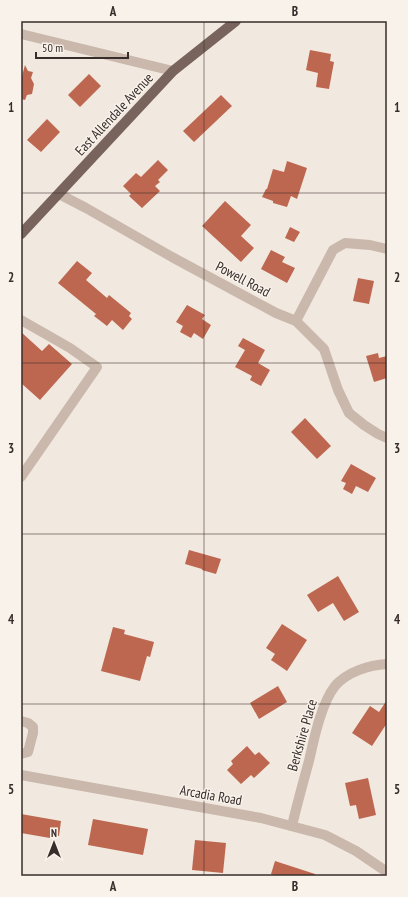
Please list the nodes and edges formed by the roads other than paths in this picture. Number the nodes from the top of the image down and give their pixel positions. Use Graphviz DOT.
graph roads {
  1 [pos="236,21"];
  2 [pos="21,34"];
  3 [pos="173,71"];
  4 [pos="59,194"];
  5 [pos="21,234"];
  6 [pos="387,249"];
  7 [pos="21,320"];
  8 [pos="296,321"];
  9 [pos="387,438"];
  10 [pos="21,477"];
  11 [pos="387,664"];
  12 [pos="21,722"];
  13 [pos="21,754"];
  14 [pos="21,775"];
  15 [pos="292,826"];
  16 [pos="387,872"];
  1 -- 3 [label="main road, East Allendale Avenue"];
  2 -- 3 [label="street"];
  3 -- 4 [label="main road, East Allendale Avenue"];
  4 -- 5 [label="main road, East Allendale Avenue"];
  4 -- 8 [label="street, Powell Road"];
  6 -- 8 [label="street"];
  7 -- 10 [label="street"];
  8 -- 9 [label="street"];
  11 -- 15 [label="street, Berkshire Place"];
  12 -- 13 [label="street"];
  14 -- 15 [label="street, Arcadia Road"];
  15 -- 16 [label="street, Arcadia Road"];
}
